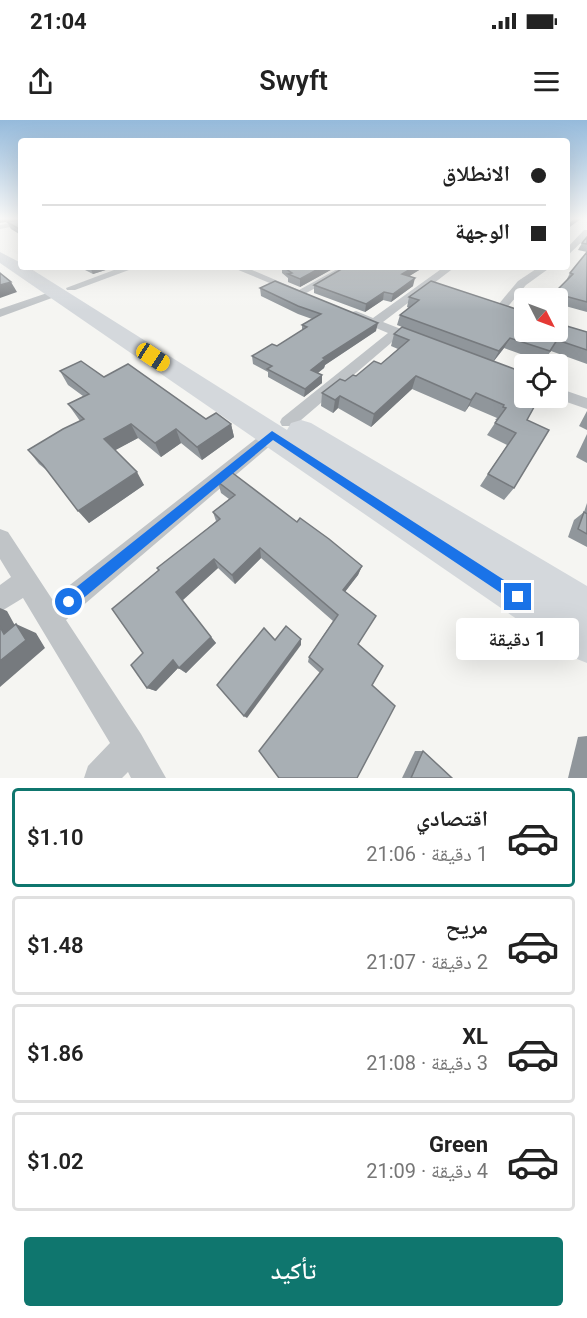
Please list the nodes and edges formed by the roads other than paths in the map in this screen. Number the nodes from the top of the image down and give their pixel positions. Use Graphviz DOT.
graph roads {
  1 [pos="0,256"];
  2 [pos="18,266"];
  3 [pos="26,270"];
  4 [pos="40,270"];
  5 [pos="124,270"];
  6 [pos="246,270"];
  7 [pos="343,270"];
  8 [pos="447,270"];
  9 [pos="542,270"];
  10 [pos="517,288"];
  11 [pos="514,290"];
  12 [pos="64,291"];
  13 [pos="301,293"];
  14 [pos="322,301"];
  15 [pos="343,310"];
  16 [pos="514,313"];
  17 [pos="0,314"];
  18 [pos="374,323"];
  19 [pos="396,332"];
  20 [pos="428,344"];
  21 [pos="568,397"];
  22 [pos="587,404"];
  23 [pos="280,428"];
  24 [pos="0,538"];
  25 [pos="26,580"];
  26 [pos="0,600"];
  27 [pos="587,608"];
  28 [pos="50,617"];
  29 [pos="587,642"];
  30 [pos="130,745"];
  31 [pos="100,778"];
  32 [pos="150,778"];
  1 -- 2 [label="main road"];
  3 -- 12 [label="main road"];
  4 -- 12 [label="main road"];
  5 -- 12 [label="street"];
  6 -- 13 [label="street"];
  7 -- 13 [label="street"];
  8 -- 18 [label="street"];
  9 -- 10 [label="street"];
  11 -- 16 [label="street"];
  12 -- 17 [label="street"];
  12 -- 23 [label="main road"];
  13 -- 14 [label="street"];
  15 -- 18 [label="street"];
  18 -- 19 [label="street"];
  19 -- 20 [label="street"];
  19 -- 23 [label="street"];
  21 -- 22 [label="street"];
  23 -- 27 [label="main road"];
  23 -- 28 [label="street"];
  23 -- 29 [label="main road"];
  24 -- 25 [label="street"];
  25 -- 26 [label="street"];
  25 -- 28 [label="street"];
  28 -- 30 [label="street"];
  30 -- 31 [label="street"];
  30 -- 32 [label="street"];
}
